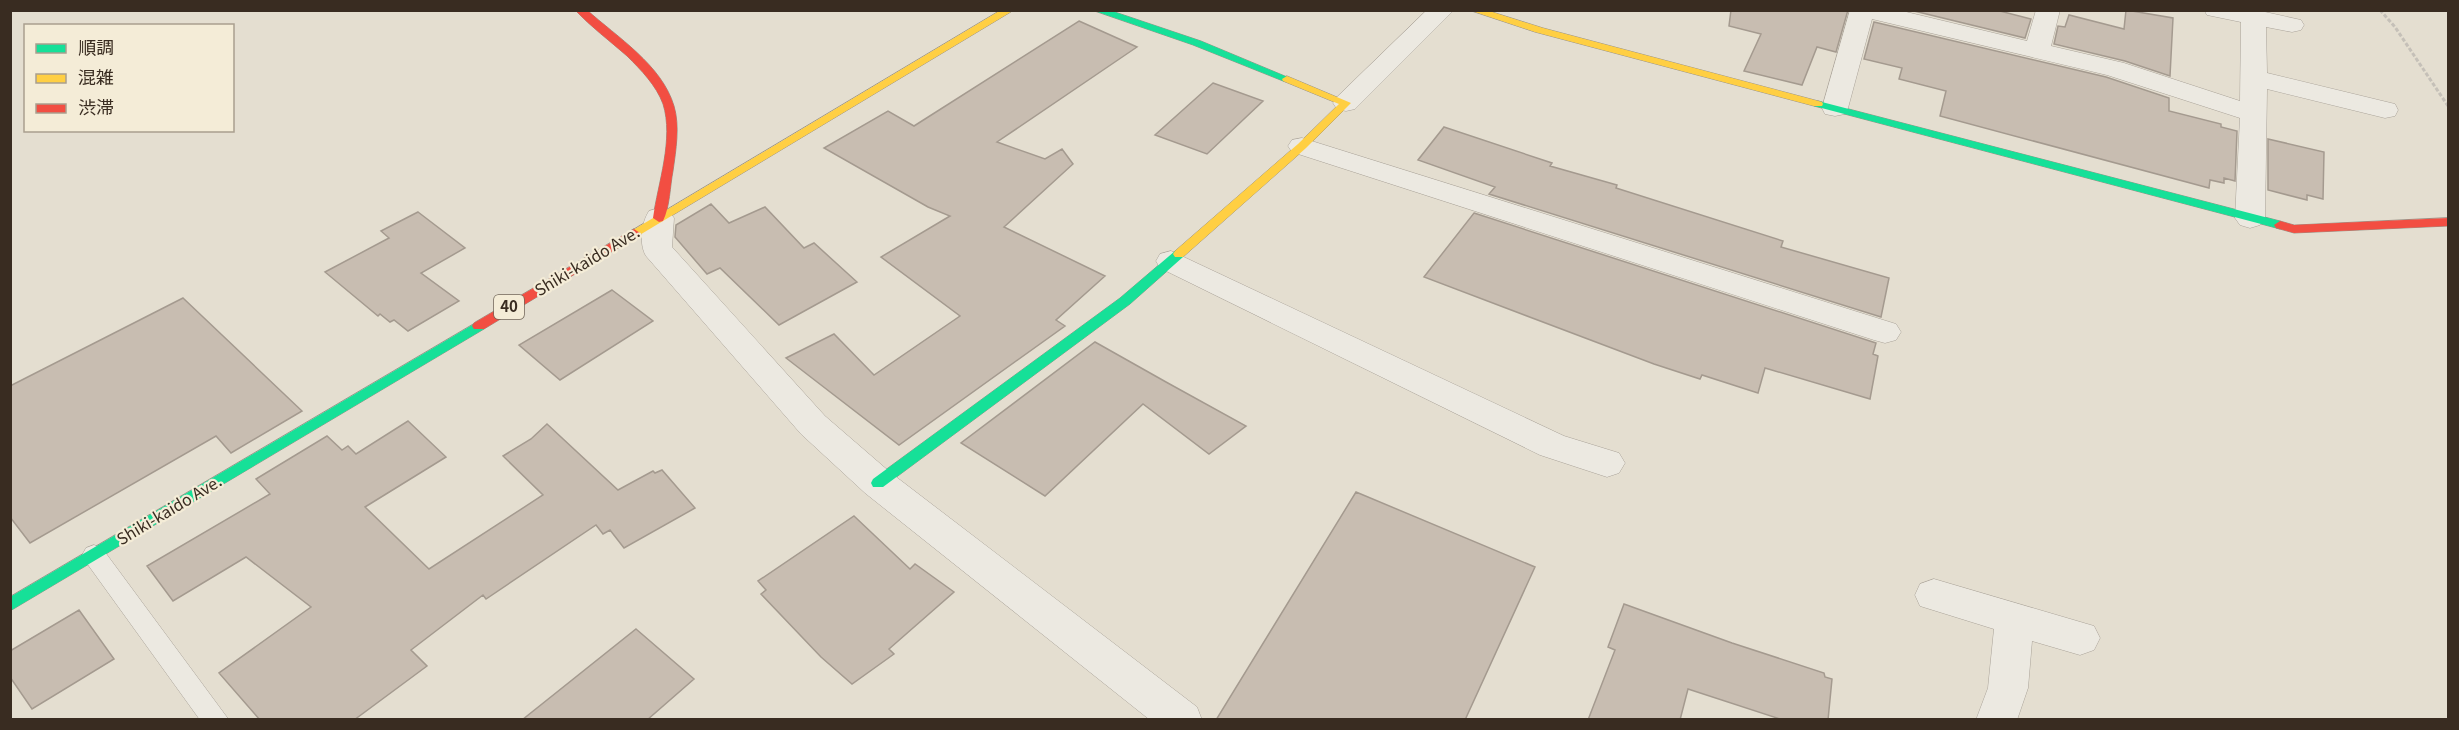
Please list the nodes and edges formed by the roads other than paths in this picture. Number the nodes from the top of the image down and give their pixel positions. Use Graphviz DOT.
graph roads {
  1 [pos="580,10"];
  2 [pos="1009,10"];
  3 [pos="1098,10"];
  4 [pos="1442,10"];
  5 [pos="1474,10"];
  6 [pos="1863,10"];
  7 [pos="2048,10"];
  8 [pos="2216,10"];
  9 [pos="2253,18"];
  10 [pos="2292,25"];
  11 [pos="2037,51"];
  12 [pos="2254,78"];
  13 [pos="1346,103"];
  14 [pos="1835,108"];
  15 [pos="2385,110"];
  16 [pos="2254,114"];
  17 [pos="1302,146"];
  18 [pos="659,218"];
  19 [pos="2250,218"];
  20 [pos="2448,222"];
  21 [pos="1171,261"];
  22 [pos="1885,332"];
  23 [pos="1607,463"];
  24 [pos="878,483"];
  25 [pos="94,555"];
  26 [pos="1934,595"];
  27 [pos="10,605"];
  28 [pos="2014,620"];
  29 [pos="2079,638"];
  30 [pos="1179,719"];
  31 [pos="216,720"];
  32 [pos="1996,720"];
  1 -- 18 [label="street"];
  2 -- 18 [label="street, Shiki-kaido Ave. / 40"];
  3 -- 13 [label="street"];
  4 -- 13 [label="street"];
  5 -- 14 [label="street"];
  6 -- 11 [label="street"];
  6 -- 14 [label="street"];
  7 -- 11 [label="street"];
  8 -- 9 [label="street"];
  9 -- 10 [label="street"];
  9 -- 12 [label="street"];
  11 -- 16 [label="street"];
  12 -- 15 [label="street"];
  12 -- 16 [label="street"];
  13 -- 17 [label="street"];
  14 -- 19 [label="street"];
  16 -- 19 [label="street"];
  17 -- 21 [label="street"];
  17 -- 22 [label="street"];
  18 -- 24 [label="street"];
  18 -- 25 [label="street, Shiki-kaido Ave. / 40"];
  19 -- 20 [label="street"];
  21 -- 23 [label="street"];
  21 -- 24 [label="street"];
  24 -- 30 [label="street"];
  25 -- 27 [label="street, Shiki-kaido Ave. / 40"];
  25 -- 31 [label="lane"];
  26 -- 28 [label="street"];
  28 -- 29 [label="street"];
  28 -- 32 [label="street"];
}
